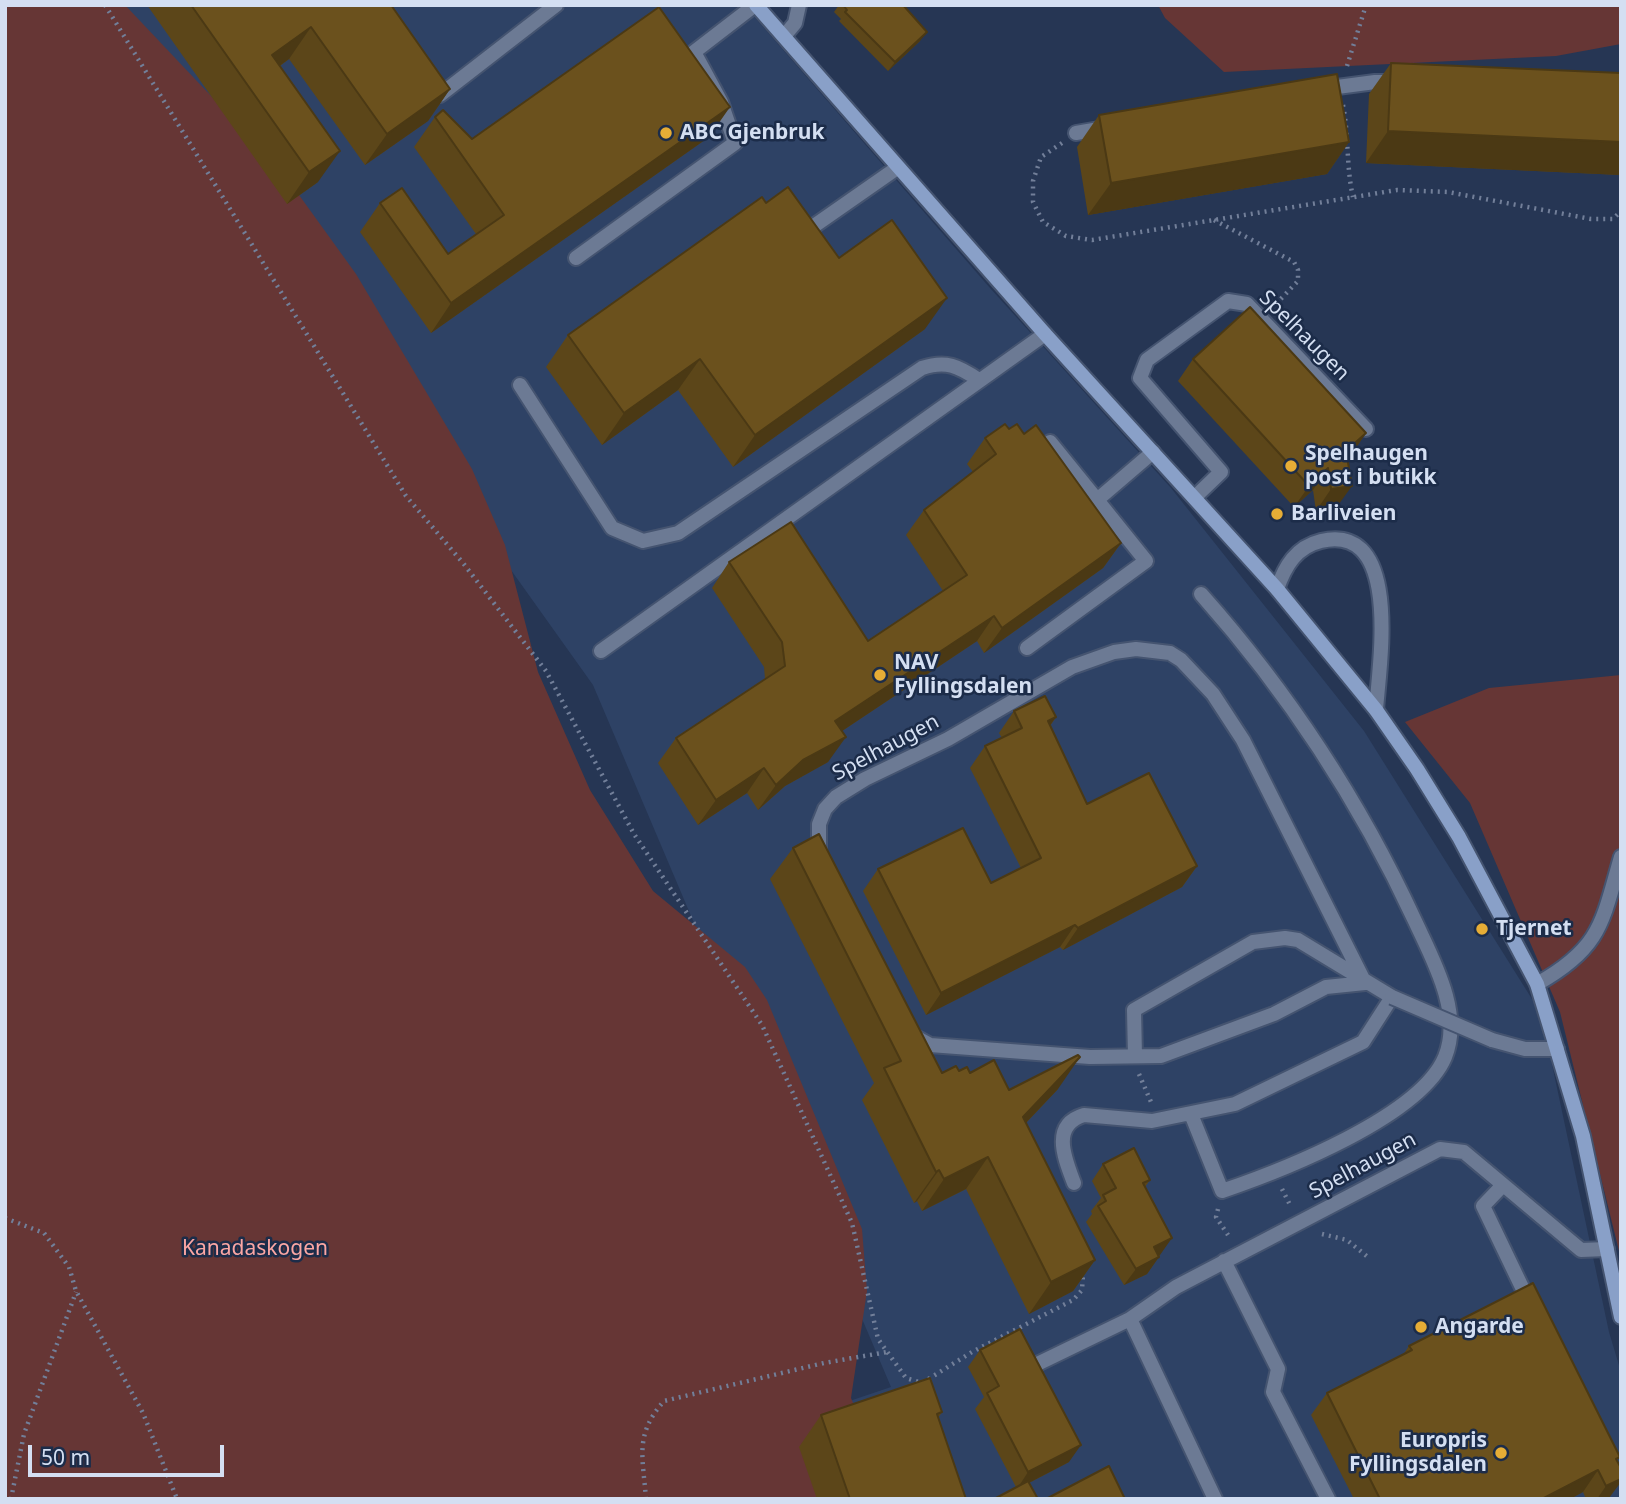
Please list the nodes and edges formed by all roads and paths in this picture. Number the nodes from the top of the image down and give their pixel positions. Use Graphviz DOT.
graph roads {
  1 [pos="105,5"];
  2 [pos="556,5"];
  3 [pos="756,5"];
  4 [pos="799,5"];
  5 [pos="1366,5"];
  6 [pos="785,35"];
  7 [pos="424,73"];
  8 [pos="1411,83"];
  9 [pos="1340,86"];
  10 [pos="1314,91"];
  11 [pos="1346,121"];
  12 [pos="1116,126"];
  13 [pos="1076,133"];
  14 [pos="897,168"];
  15 [pos="1353,197"];
  16 [pos="1621,211"];
  17 [pos="1213,220"];
  18 [pos="795,239"];
  19 [pos="576,258"];
  20 [pos="1261,318"];
  21 [pos="1045,334"];
  22 [pos="979,380"];
  23 [pos="520,385"];
  24 [pos="1366,429"];
  25 [pos="1050,442"];
  26 [pos="1153,452"];
  27 [pos="1195,497"];
  28 [pos="1097,500"];
  29 [pos="1277,589"];
  30 [pos="1201,594"];
  31 [pos="1027,648"];
  32 [pos="601,651"];
  33 [pos="1376,710"];
  34 [pos="1621,857"];
  35 [pos="1364,983"];
  36 [pos="1537,984"];
  37 [pos="1392,997"];
  38 [pos="1557,1049"];
  39 [pos="1135,1056"];
  40 [pos="1191,1114"];
  41 [pos="1159,1120"];
  42 [pos="1274,1173"];
  43 [pos="1074,1182"];
  44 [pos="1503,1185"];
  45 [pos="1222,1191"];
  46 [pos="5,1218"];
  47 [pos="1298,1223"];
  48 [pos="1320,1233"];
  49 [pos="1606,1249"];
  50 [pos="1240,1253"];
  51 [pos="1369,1258"];
  52 [pos="1224,1261"];
  53 [pos="1080,1265"];
  54 [pos="76,1291"];
  55 [pos="1537,1317"];
  56 [pos="1621,1317"];
  57 [pos="1130,1319"];
  58 [pos="887,1352"];
  59 [pos="1031,1367"];
  60 [pos="11,1499"];
  61 [pos="177,1499"];
  62 [pos="646,1499"];
  63 [pos="1215,1499"];
  64 [pos="1328,1499"];
  1 -- 58 [label="path"];
  2 -- 7 [label="street"];
  3 -- 6 [label="main road"];
  3 -- 19 [label="street"];
  4 -- 6 [label="street"];
  5 -- 9 [label="path"];
  6 -- 14 [label="main road"];
  8 -- 9 [label="street"];
  9 -- 10 [label="street"];
  11 -- 15 [label="path"];
  12 -- 13 [label="street"];
  13 -- 17 [label="path"];
  14 -- 18 [label="street"];
  14 -- 21 [label="main road"];
  15 -- 16 [label="path"];
  15 -- 17 [label="path"];
  17 -- 20 [label="path"];
  20 -- 24 [label="street, Spelhaugen"];
  20 -- 27 [label="street, Spelhaugen"];
  21 -- 22 [label="street"];
  21 -- 26 [label="main road"];
  22 -- 23 [label="street"];
  22 -- 32 [label="street"];
  25 -- 28 [label="street"];
  26 -- 27 [label="main road"];
  26 -- 28 [label="street"];
  27 -- 29 [label="main road"];
  28 -- 31 [label="street"];
  29 -- 33 [label="main road"];
  29 -- 33 [label="street"];
  30 -- 42 [label="street, Spelhaugen"];
  33 -- 36 [label="main road"];
  34 -- 36 [label="street"];
  35 -- 37 [label="street"];
  35 -- 39 [label="street, Spelhaugen"];
  35 -- 39 [label="street"];
  35 -- 39 [label="street, Spelhaugen"];
  36 -- 38 [label="main road"];
  37 -- 38 [label="street, bridge"];
  37 -- 40 [label="street"];
  38 -- 49 [label="main road"];
  39 -- 41 [label="path"];
  40 -- 41 [label="street"];
  40 -- 45 [label="street"];
  41 -- 43 [label="street"];
  42 -- 45 [label="street, Spelhaugen"];
  42 -- 47 [label="path"];
  44 -- 47 [label="street, Spelhaugen"];
  44 -- 49 [label="street, Spelhaugen"];
  44 -- 55 [label="street"];
  45 -- 50 [label="path"];
  46 -- 54 [label="path"];
  47 -- 50 [label="street, Spelhaugen"];
  48 -- 51 [label="path"];
  49 -- 56 [label="main road"];
  50 -- 52 [label="street, Spelhaugen"];
  52 -- 57 [label="street, Spelhaugen"];
  52 -- 64 [label="street"];
  53 -- 58 [label="path"];
  54 -- 60 [label="path"];
  54 -- 61 [label="path"];
  57 -- 59 [label="street, Spelhaugen"];
  57 -- 63 [label="street"];
  58 -- 62 [label="path"];
}
